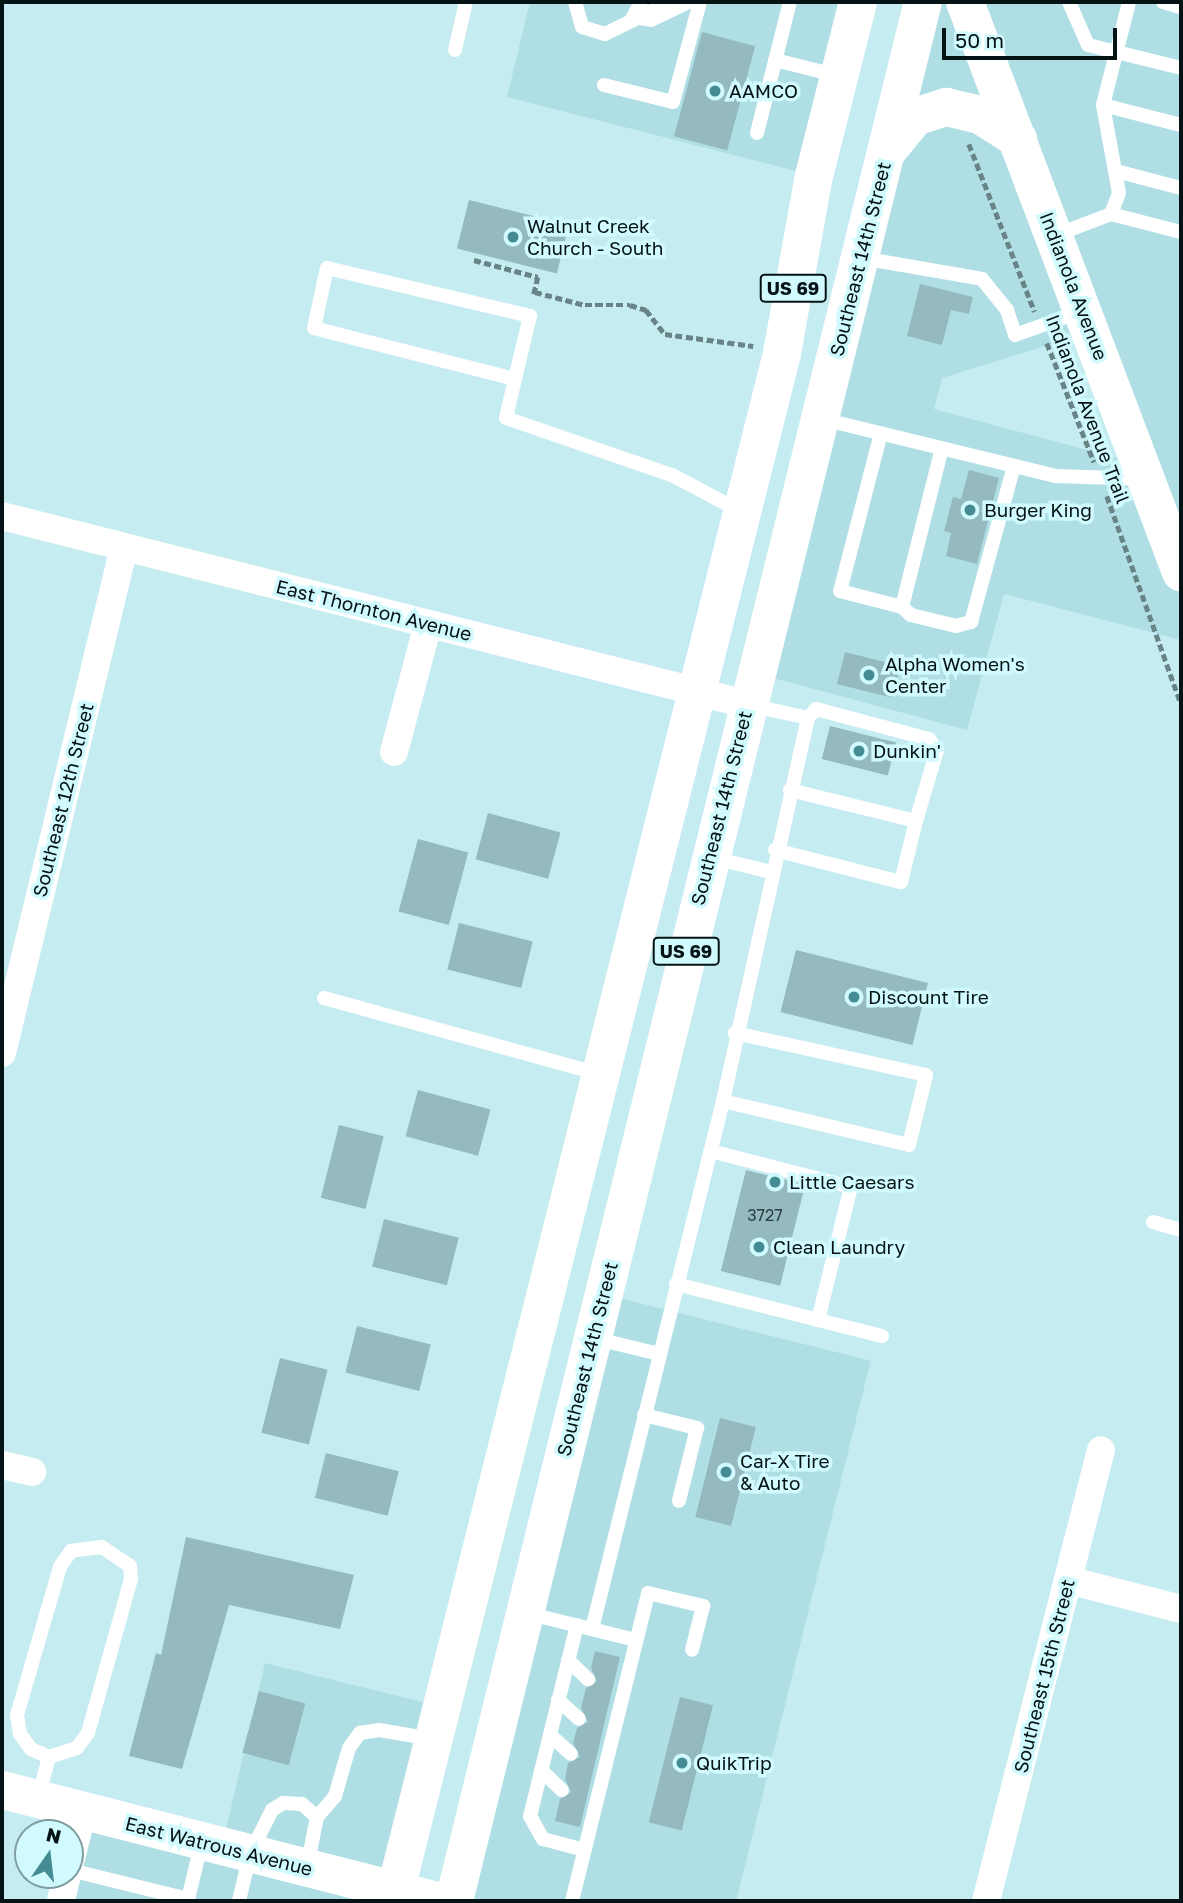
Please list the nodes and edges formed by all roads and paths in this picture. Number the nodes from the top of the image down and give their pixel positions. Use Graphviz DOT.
graph roads {
  1 [pos="466,2"];
  2 [pos="575,2"];
  3 [pos="641,2"];
  4 [pos="670,2"];
  5 [pos="688,2"];
  6 [pos="700,2"];
  7 [pos="790,2"];
  8 [pos="858,2"];
  9 [pos="923,2"];
  10 [pos="965,2"];
  11 [pos="1069,2"];
  12 [pos="1129,2"];
  13 [pos="1163,2"];
  14 [pos="1181,7"];
  15 [pos="633,17"];
  16 [pos="455,50"];
  17 [pos="1116,52"];
  18 [pos="775,60"];
  19 [pos="1181,68"];
  20 [pos="839,76"];
  21 [pos="604,85"];
  22 [pos="1103,105"];
  23 [pos="1181,125"];
  24 [pos="757,133"];
  25 [pos="966,136"];
  26 [pos="1018,139"];
  27 [pos="888,151"];
  28 [pos="1116,171"];
  29 [pos="1181,188"];
  30 [pos="1111,214"];
  31 [pos="1181,232"];
  32 [pos="1055,236"];
  33 [pos="861,257"];
  34 [pos="474,260"];
  35 [pos="535,292"];
  36 [pos="1083,311"];
  37 [pos="530,316"];
  38 [pos="1041,326"];
  39 [pos="782,353"];
  40 [pos="516,379"];
  41 [pos="820,419"];
  42 [pos="881,433"];
  43 [pos="942,448"];
  44 [pos="1014,466"];
  45 [pos="1101,479"];
  46 [pos="1146,479"];
  47 [pos="741,512"];
  48 [pos="2,516"];
  49 [pos="124,547"];
  50 [pos="1181,572"];
  51 [pos="902,607"];
  52 [pos="428,624"];
  53 [pos="696,691"];
  54 [pos="746,704"];
  55 [pos="1181,704"];
  56 [pos="808,718"];
  57 [pos="394,752"];
  58 [pos="790,790"];
  59 [pos="916,821"];
  60 [pos="775,850"];
  61 [pos="709,857"];
  62 [pos="771,872"];
  63 [pos="324,998"];
  64 [pos="735,1032"];
  65 [pos="2,1053"];
  66 [pos="600,1074"];
  67 [pos="723,1101"];
  68 [pos="588,1123"];
  69 [pos="711,1151"];
  70 [pos="1153,1222"];
  71 [pos="1181,1230"];
  72 [pos="676,1284"];
  73 [pos="818,1320"];
  74 [pos="882,1336"];
  75 [pos="592,1338"];
  76 [pos="659,1354"];
  77 [pos="644,1415"];
  78 [pos="1101,1450"];
  79 [pos="2,1465"];
  80 [pos="32,1472"];
  81 [pos="679,1501"];
  82 [pos="1068,1580"];
  83 [pos="1181,1609"];
  84 [pos="525,1612"];
  85 [pos="577,1625"];
  86 [pos="592,1629"];
  87 [pos="636,1640"];
  88 [pos="692,1650"];
  89 [pos="568,1661"];
  90 [pos="588,1679"];
  91 [pos="558,1700"];
  92 [pos="579,1719"];
  93 [pos="550,1735"];
  94 [pos="434,1740"];
  95 [pos="570,1754"];
  96 [pos="49,1757"];
  97 [pos="541,1770"];
  98 [pos="2,1790"];
  99 [pos="562,1790"];
  100 [pos="38,1799"];
  101 [pos="83,1811"];
  102 [pos="317,1817"];
  103 [pos="81,1819"];
  104 [pos="202,1842"];
  105 [pos="585,1850"];
  106 [pos="250,1854"];
  107 [pos="306,1868"];
  108 [pos="84,1873"];
  109 [pos="394,1896"];
  110 [pos="239,1901"];
  111 [pos="436,1901"];
  112 [pos="454,1901"];
  113 [pos="572,1901"];
  114 [pos="986,1901"];
  1 -- 16 [label="lane"];
  2 -- 15 [label="lane"];
  3 -- 15 [label="lane"];
  4 -- 15 [label="lane"];
  5 -- 15 [label="lane"];
  6 -- 21 [label="lane"];
  7 -- 18 [label="lane"];
  8 -- 20 [label="main road, US 69"];
  9 -- 27 [label="main road, Southeast 14th Street / US 69"];
  10 -- 26 [label="main road, Indianola Avenue"];
  11 -- 17 [label="lane"];
  12 -- 17 [label="lane"];
  13 -- 14 [label="lane"];
  17 -- 19 [label="lane"];
  17 -- 22 [label="lane"];
  18 -- 20 [label="lane"];
  18 -- 24 [label="lane"];
  20 -- 39 [label="main road, US 69"];
  22 -- 23 [label="lane"];
  22 -- 28 [label="lane"];
  25 -- 38 [label="path, Indianola Avenue Trail"];
  26 -- 27 [label="main road"];
  26 -- 32 [label="main road, Indianola Avenue"];
  27 -- 33 [label="main road, Southeast 14th Street / US 69"];
  28 -- 29 [label="lane"];
  28 -- 30 [label="lane"];
  30 -- 31 [label="lane"];
  30 -- 32 [label="lane"];
  32 -- 36 [label="main road, Indianola Avenue"];
  33 -- 38 [label="lane"];
  33 -- 41 [label="main road, Southeast 14th Street / US 69"];
  34 -- 35 [label="path"];
  35 -- 37 [label="path"];
  35 -- 39 [label="path"];
  36 -- 38 [label="lane"];
  36 -- 46 [label="main road, Indianola Avenue"];
  37 -- 40 [label="lane"];
  37 -- 40 [label="lane"];
  38 -- 45 [label="path, Indianola Avenue Trail"];
  39 -- 47 [label="main road, US 69"];
  40 -- 47 [label="lane"];
  41 -- 42 [label="lane"];
  41 -- 54 [label="main road, Southeast 14th Street / US 69"];
  42 -- 43 [label="lane"];
  42 -- 51 [label="lane"];
  43 -- 44 [label="lane"];
  43 -- 51 [label="lane"];
  44 -- 45 [label="lane"];
  44 -- 51 [label="lane"];
  45 -- 46 [label="lane"];
  45 -- 55 [label="path, Indianola Avenue Trail"];
  46 -- 50 [label="main road, Indianola Avenue"];
  47 -- 53 [label="main road, US 69"];
  48 -- 49 [label="street, East Thornton Avenue"];
  49 -- 52 [label="street, East Thornton Avenue"];
  49 -- 65 [label="street, Southeast 12th Street"];
  52 -- 53 [label="street, East Thornton Avenue"];
  52 -- 57 [label="street"];
  53 -- 54 [label="street, East Thornton Avenue"];
  53 -- 66 [label="main road, US 69"];
  54 -- 56 [label="lane"];
  54 -- 61 [label="main road, Southeast 14th Street / US 69"];
  56 -- 58 [label="lane"];
  56 -- 59 [label="lane"];
  58 -- 59 [label="lane"];
  58 -- 60 [label="lane"];
  59 -- 60 [label="lane"];
  60 -- 62 [label="lane"];
  61 -- 62 [label="lane"];
  61 -- 75 [label="main road, Southeast 14th Street / US 69"];
  62 -- 64 [label="lane"];
  63 -- 66 [label="lane"];
  64 -- 67 [label="lane"];
  64 -- 67 [label="lane"];
  66 -- 68 [label="main road, US 69"];
  67 -- 69 [label="lane"];
  68 -- 75 [label="main road"];
  68 -- 94 [label="main road, US 69"];
  69 -- 72 [label="lane"];
  69 -- 73 [label="lane"];
  70 -- 71 [label="lane"];
  72 -- 73 [label="lane"];
  72 -- 76 [label="lane"];
  73 -- 74 [label="lane"];
  75 -- 76 [label="lane"];
  75 -- 84 [label="main road, Southeast 14th Street / US 69"];
  76 -- 77 [label="lane"];
  77 -- 81 [label="lane"];
  77 -- 86 [label="lane"];
  78 -- 82 [label="street, Southeast 15th Street"];
  79 -- 80 [label="street"];
  82 -- 83 [label="street"];
  82 -- 114 [label="street, Southeast 15th Street"];
  84 -- 85 [label="lane"];
  84 -- 112 [label="main road, Southeast 14th Street / US 69"];
  85 -- 86 [label="lane"];
  85 -- 89 [label="lane"];
  86 -- 87 [label="lane"];
  87 -- 88 [label="lane"];
  87 -- 105 [label="lane"];
  89 -- 90 [label="lane"];
  89 -- 91 [label="lane"];
  91 -- 92 [label="lane"];
  91 -- 93 [label="lane"];
  93 -- 95 [label="lane"];
  93 -- 97 [label="lane"];
  94 -- 102 [label="lane"];
  94 -- 109 [label="main road, US 69"];
  96 -- 96 [label="lane"];
  96 -- 100 [label="lane"];
  97 -- 99 [label="lane"];
  97 -- 105 [label="lane"];
  98 -- 100 [label="main road, East Watrous Avenue"];
  100 -- 101 [label="main road, East Watrous Avenue"];
  101 -- 103 [label="street"];
  101 -- 104 [label="main road, East Watrous Avenue"];
  102 -- 106 [label="lane"];
  102 -- 107 [label="lane"];
  104 -- 106 [label="main road, East Watrous Avenue"];
  104 -- 108 [label="lane"];
  105 -- 113 [label="lane"];
  106 -- 107 [label="main road, East Watrous Avenue"];
  106 -- 110 [label="lane"];
  107 -- 109 [label="main road, East Watrous Avenue"];
  109 -- 111 [label="main road, East Watrous Avenue"];
}
